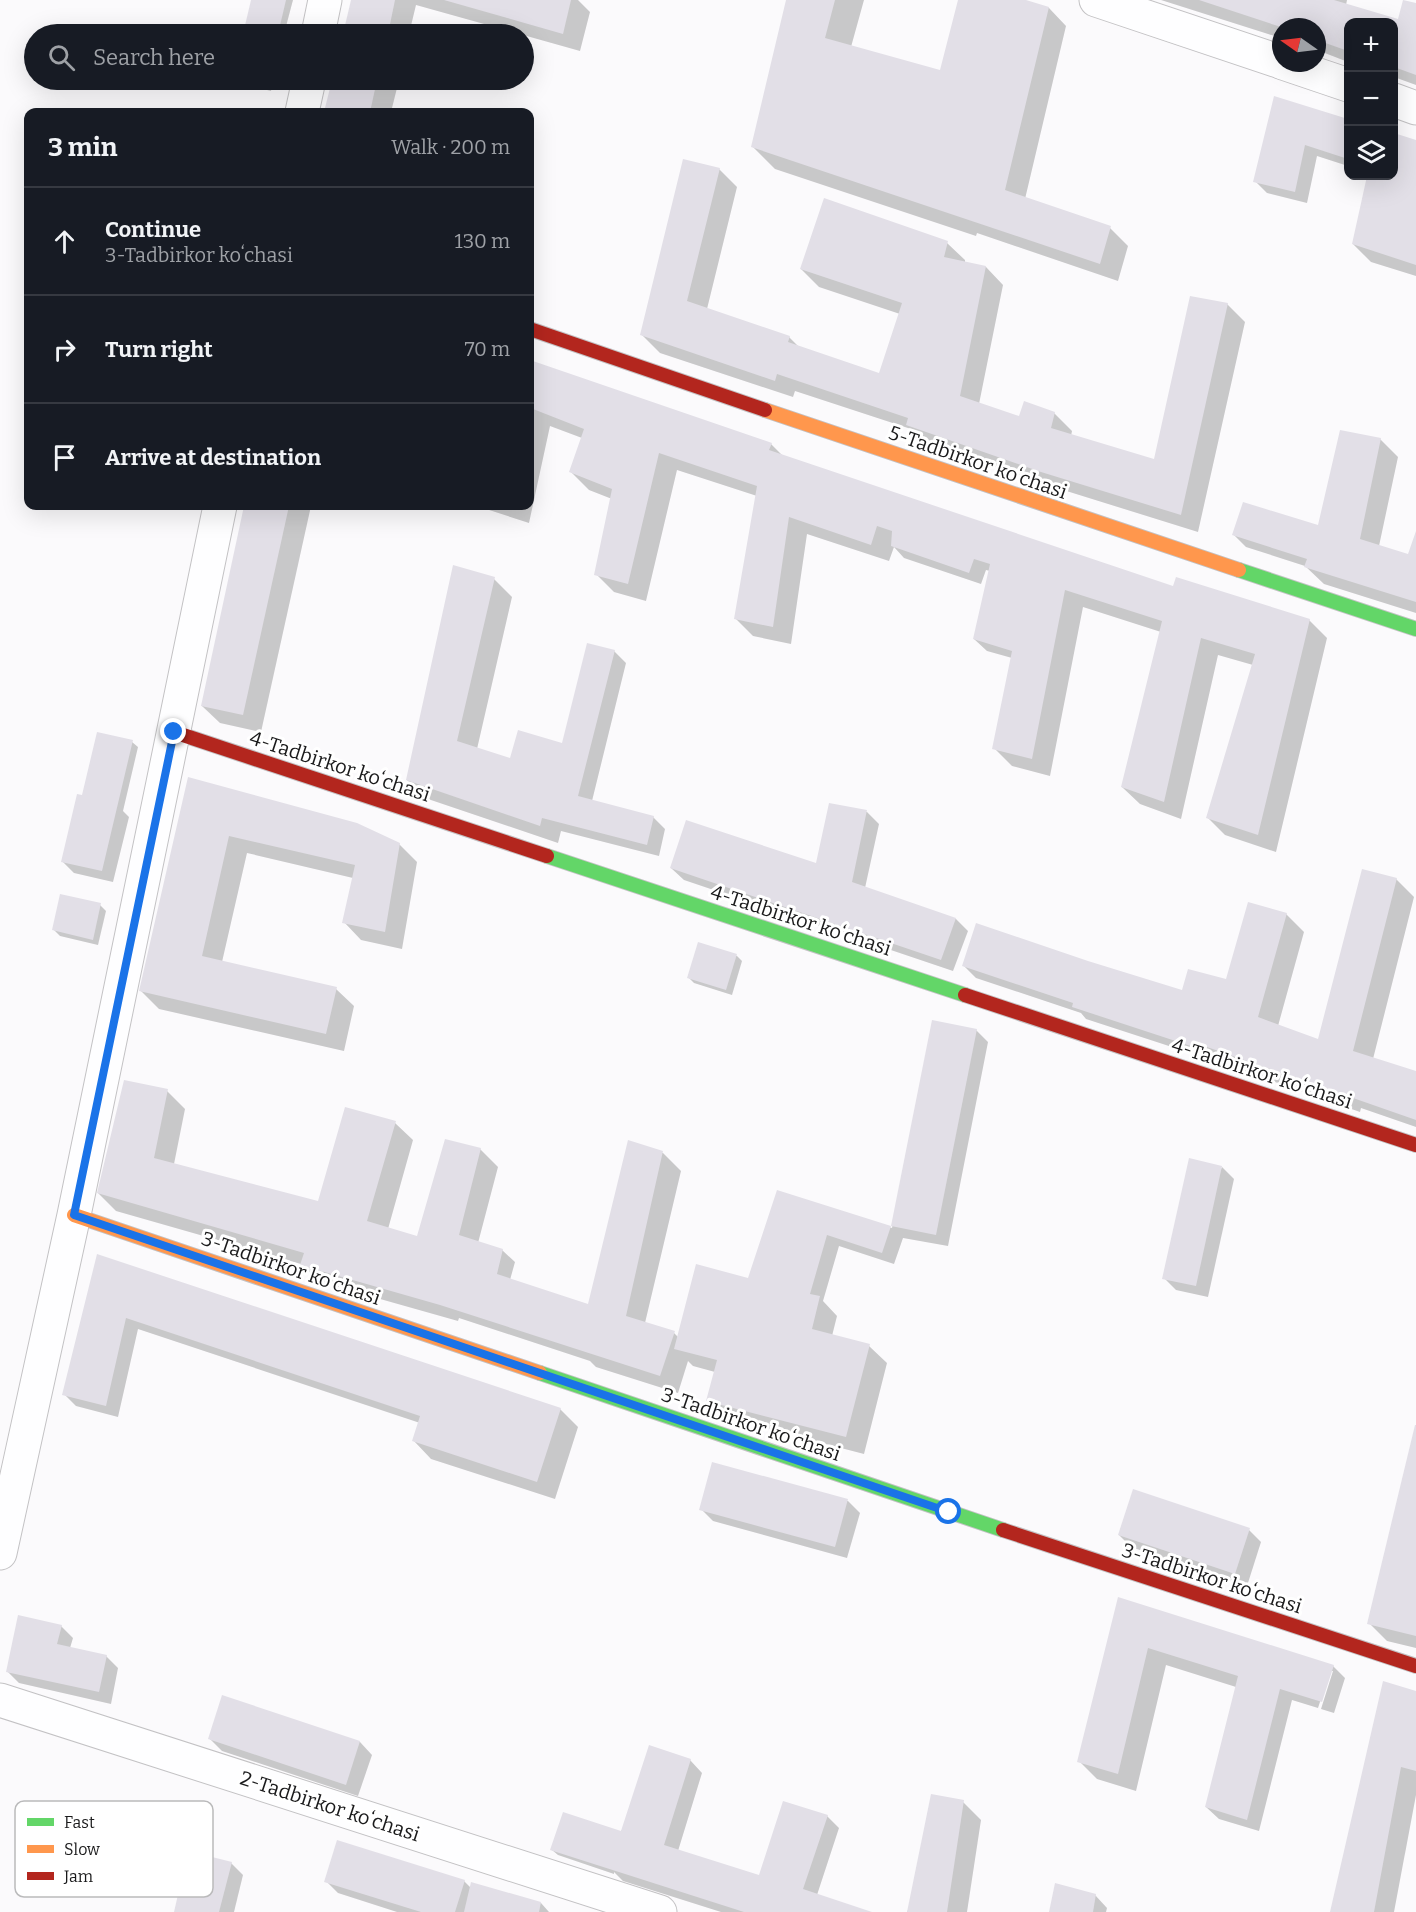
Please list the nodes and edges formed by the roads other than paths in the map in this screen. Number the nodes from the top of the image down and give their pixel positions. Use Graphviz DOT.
graph roads {
  1 [pos="325,0"];
  2 [pos="1096,0"];
  3 [pos="320,24"];
  4 [pos="1272,60"];
  5 [pos="1309,72"];
  6 [pos="1344,84"];
  7 [pos="307,90"];
  8 [pos="1398,101"];
  9 [pos="303,108"];
  10 [pos="1416,108"];
  11 [pos="534,330"];
  12 [pos="219,510"];
  13 [pos="1416,629"];
  14 [pos="174,732"];
  15 [pos="1416,1145"];
  16 [pos="74,1215"];
  17 [pos="0,1553"];
  18 [pos="1416,1666"];
  19 [pos="0,1700"];
  20 [pos="660,1912"];
  1 -- 3 [label="street"];
  2 -- 4 [label="street"];
  5 -- 6 [label="street"];
  7 -- 9 [label="street"];
  8 -- 10 [label="street"];
  11 -- 13 [label="street, 5-Tadbirkor koʻchasi"];
  12 -- 14 [label="street"];
  14 -- 15 [label="street, 4-Tadbirkor koʻchasi"];
  14 -- 16 [label="street"];
  16 -- 17 [label="street"];
  16 -- 18 [label="street, 3-Tadbirkor koʻchasi"];
  19 -- 20 [label="street, 2-Tadbirkor koʻchasi"];
}
